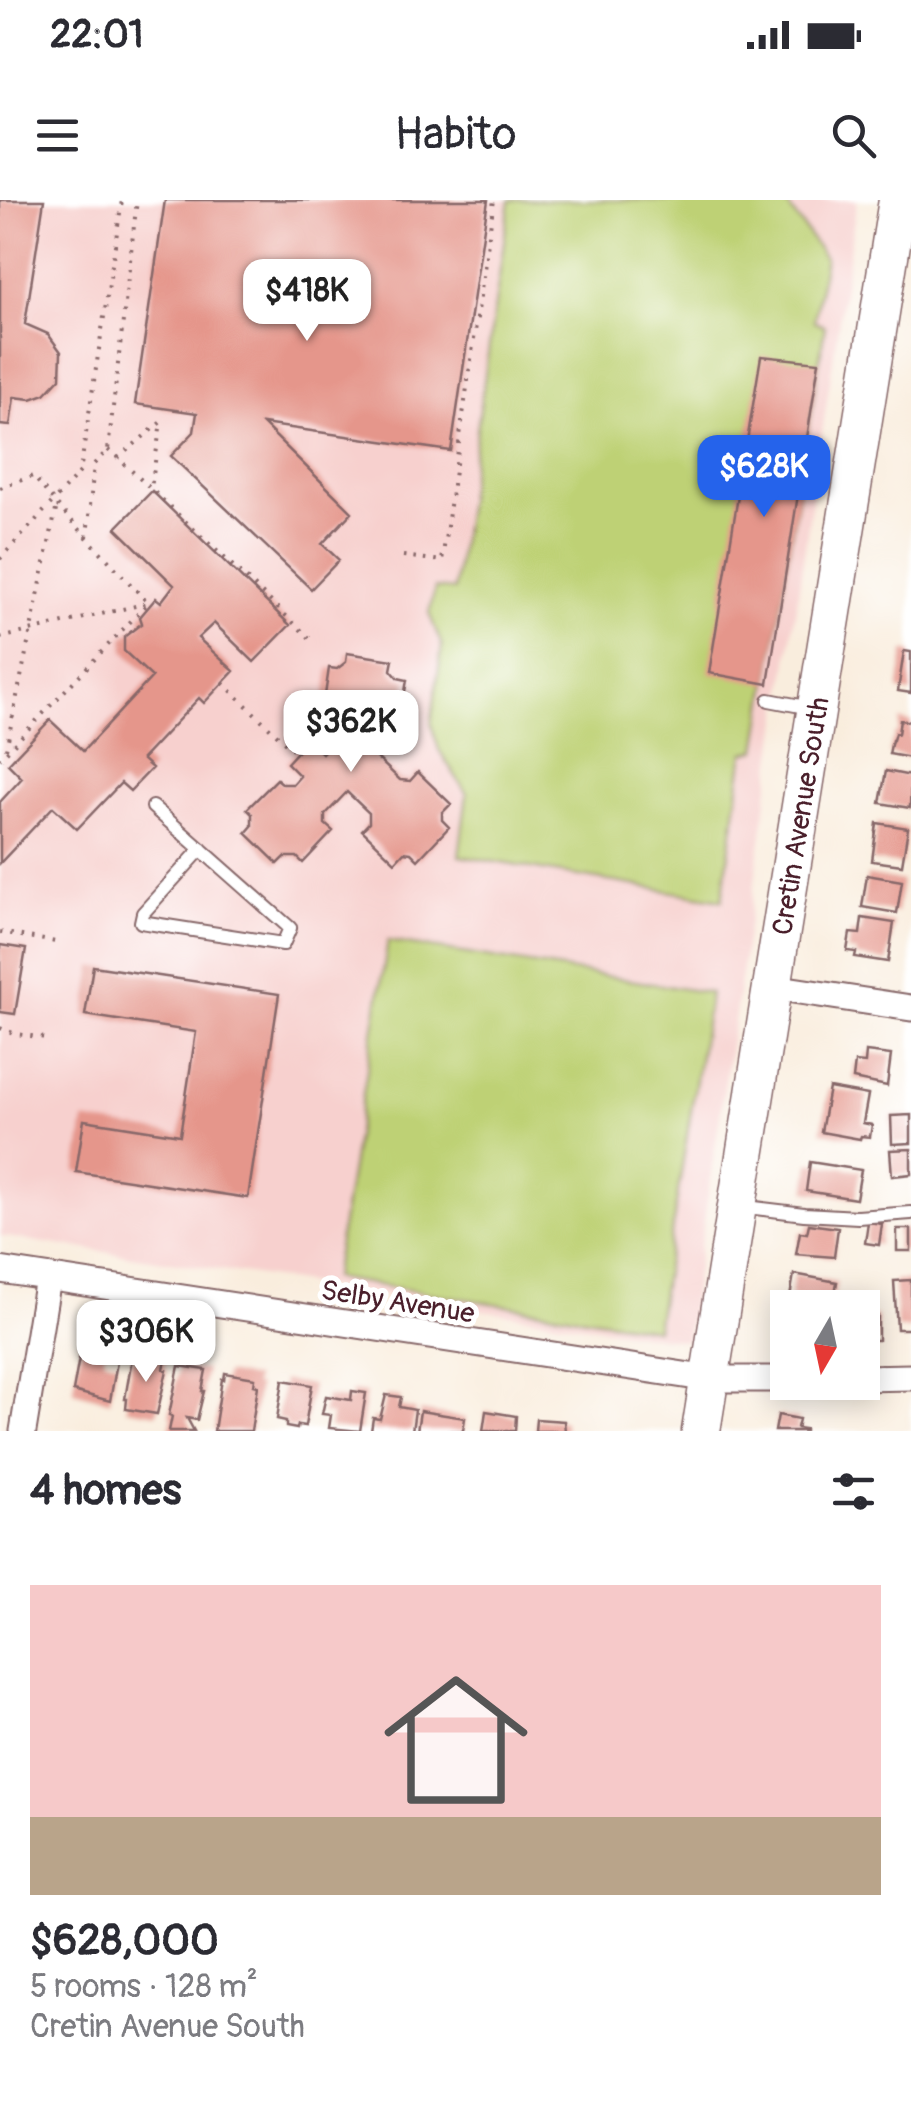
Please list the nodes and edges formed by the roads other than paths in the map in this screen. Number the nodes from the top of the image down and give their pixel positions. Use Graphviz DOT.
graph roads {
  1 [pos="901,225"];
  2 [pos="769,700"];
  3 [pos="817,709"];
  4 [pos="154,807"];
  5 [pos="201,850"];
  6 [pos="772,988"];
  7 [pos="911,1008"];
  8 [pos="738,1206"];
  9 [pos="911,1212"];
  10 [pos="0,1270"];
  11 [pos="48,1278"];
  12 [pos="911,1377"];
  13 [pos="770,1378"];
  14 [pos="880,1378"];
  15 [pos="710,1379"];
  16 [pos="24,1431"];
  17 [pos="702,1431"];
  1 -- 3 [label="main road, Cretin Avenue South"];
  2 -- 3 [label="lane"];
  3 -- 6 [label="main road, Cretin Avenue South"];
  4 -- 5 [label="lane"];
  5 -- 5 [label="lane"];
  6 -- 7 [label="street"];
  6 -- 8 [label="main road, Cretin Avenue South"];
  8 -- 9 [label="lane"];
  8 -- 15 [label="main road, Cretin Avenue South"];
  10 -- 11 [label="street, Selby Avenue"];
  11 -- 15 [label="street, Selby Avenue"];
  11 -- 16 [label="street"];
  12 -- 14 [label="street"];
  13 -- 15 [label="street, Selby Avenue"];
  15 -- 17 [label="main road, Cretin Avenue South"];
}
